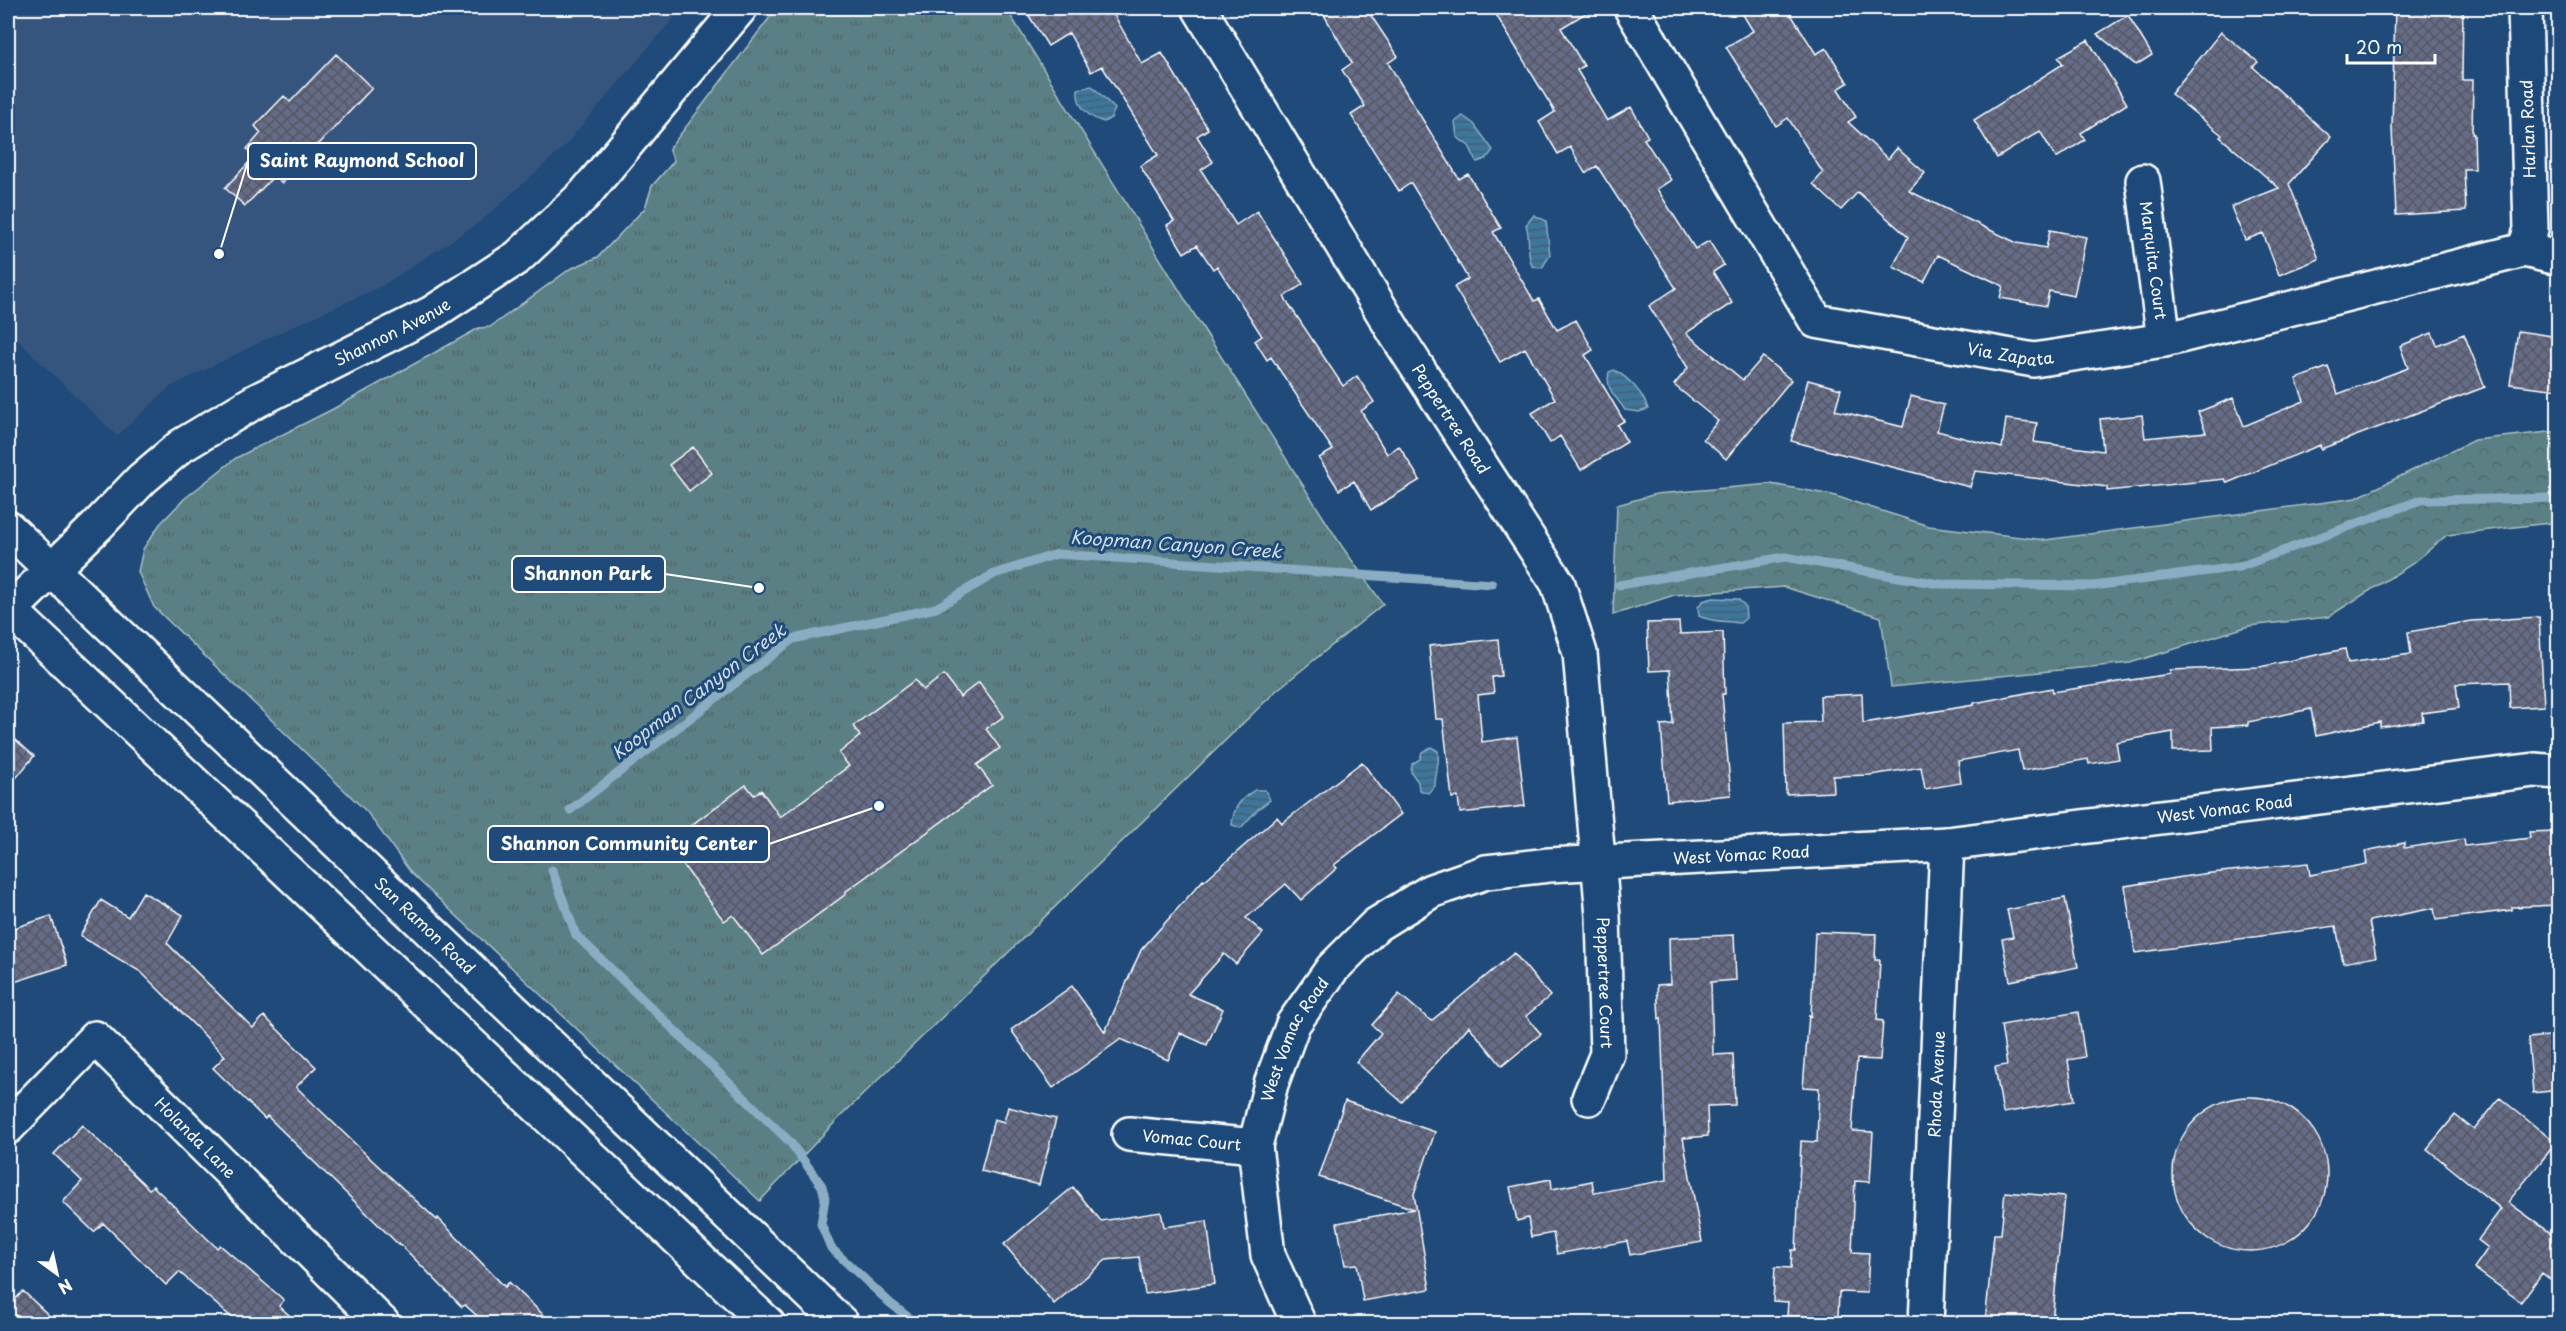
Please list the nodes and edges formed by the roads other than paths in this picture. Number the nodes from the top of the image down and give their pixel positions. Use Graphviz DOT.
graph roads {
  1 [pos="740,8"];
  2 [pos="1199,8"];
  3 [pos="1631,8"];
  4 [pos="2525,8"];
  5 [pos="2143,181"];
  6 [pos="2524,250"];
  7 [pos="2559,258"];
  8 [pos="2164,340"];
  9 [pos="8,528"];
  10 [pos="50,570"];
  11 [pos="8,610"];
  12 [pos="2559,772"];
  13 [pos="1947,844"];
  14 [pos="1599,863"];
  15 [pos="1589,1098"];
  16 [pos="8,1127"];
  17 [pos="1129,1134"];
  18 [pos="1255,1146"];
  19 [pos="383,1323"];
  20 [pos="768,1323"];
  21 [pos="842,1323"];
  22 [pos="1299,1323"];
  23 [pos="1926,1323"];
  1 -- 10 [label="street, Shannon Avenue"];
  2 -- 14 [label="street, Peppertree Road"];
  3 -- 8 [label="street, Via Zapata"];
  4 -- 6 [label="street, Harlan Road"];
  5 -- 8 [label="street, Marquita Court"];
  6 -- 7 [label="street, Via Zapata"];
  6 -- 8 [label="street, Via Zapata"];
  9 -- 10 [label="street, San Ramon Road"];
  10 -- 11 [label="street, Shannon Avenue"];
  10 -- 21 [label="street, San Ramon Road"];
  11 -- 20 [label="street"];
  12 -- 13 [label="street, West Vomac Road"];
  13 -- 14 [label="street, West Vomac Road"];
  13 -- 23 [label="street, Rhoda Avenue"];
  14 -- 15 [label="street, Peppertree Court"];
  14 -- 18 [label="street, West Vomac Road"];
  16 -- 19 [label="street, Holanda Lane"];
  17 -- 18 [label="street, Vomac Court"];
  18 -- 22 [label="street, West Vomac Road"];
}
